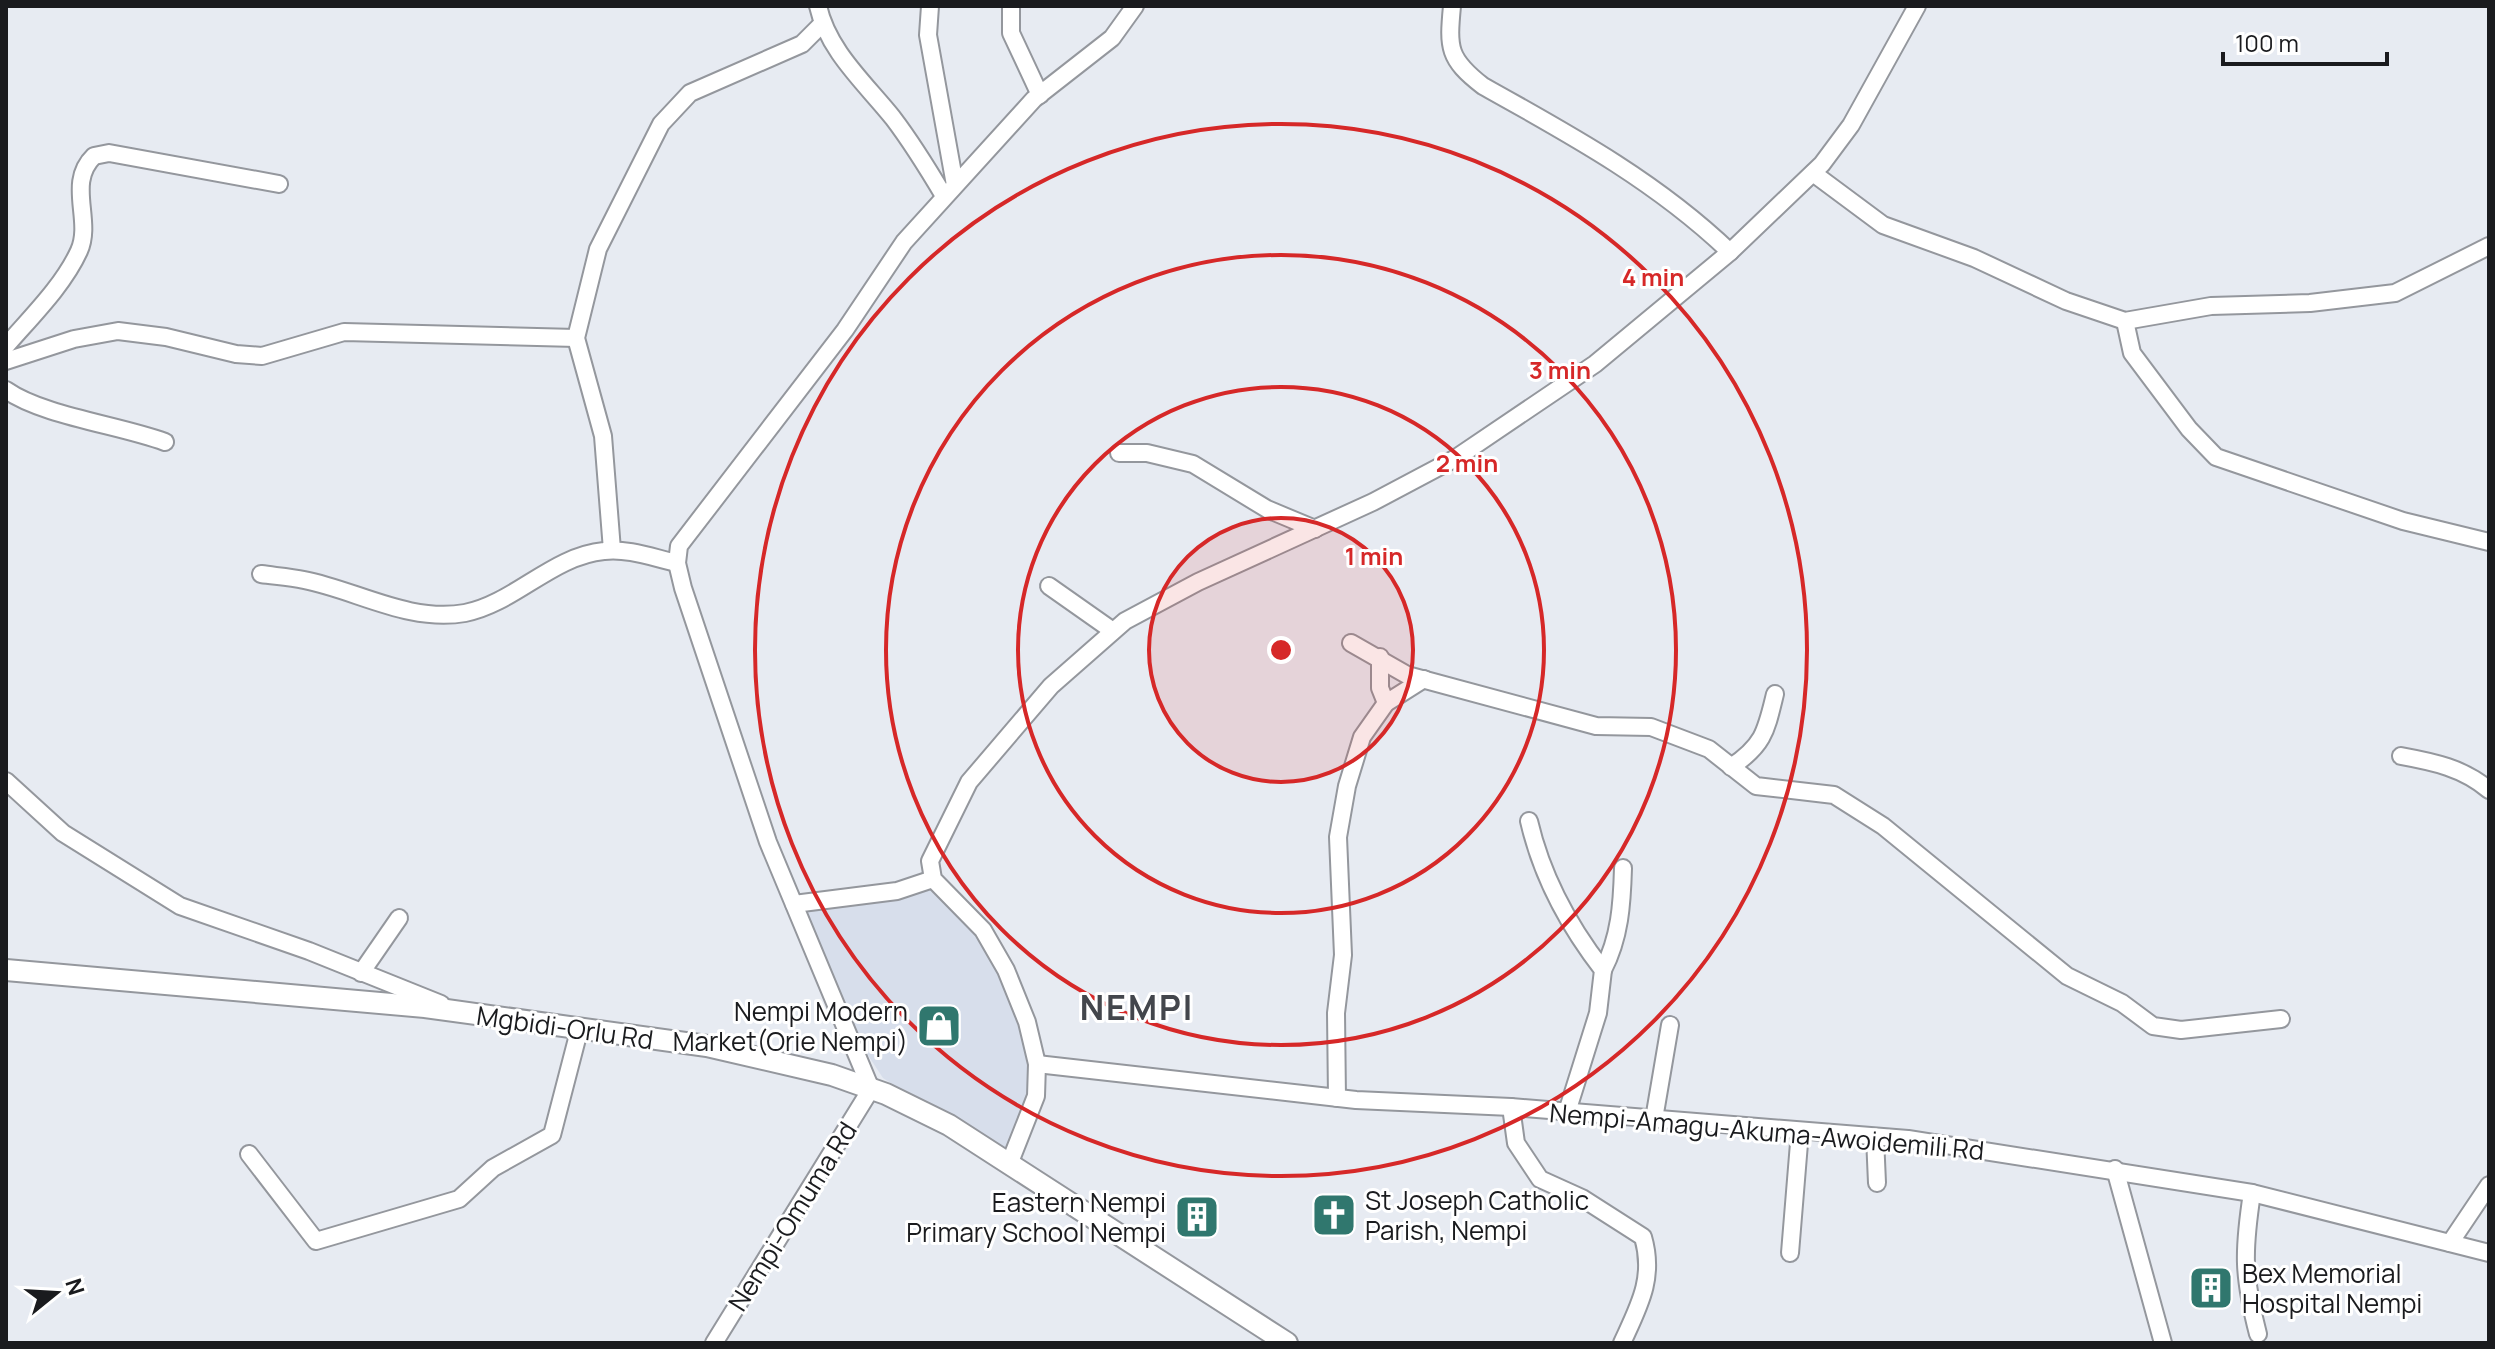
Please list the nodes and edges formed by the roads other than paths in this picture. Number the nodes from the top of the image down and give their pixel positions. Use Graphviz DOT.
graph roads {
  1 [pos="818,6"];
  2 [pos="930,6"];
  3 [pos="1011,6"];
  4 [pos="1135,6"];
  5 [pos="1452,6"];
  6 [pos="1917,6"];
  7 [pos="822,24"];
  8 [pos="1040,95"];
  9 [pos="1813,173"];
  10 [pos="279,184"];
  11 [pos="949,190"];
  12 [pos="2489,246"];
  13 [pos="1730,252"];
  14 [pos="2125,321"];
  15 [pos="576,338"];
  16 [pos="6,346"];
  17 [pos="6,361"];
  18 [pos="6,390"];
  19 [pos="165,442"];
  20 [pos="1119,453"];
  21 [pos="1315,529"];
  22 [pos="2489,542"];
  23 [pos="612,550"];
  24 [pos="677,563"];
  25 [pos="261,574"];
  26 [pos="1049,586"];
  27 [pos="1113,631"];
  28 [pos="1351,643"];
  29 [pos="1380,657"];
  30 [pos="1424,679"];
  31 [pos="1775,694"];
  32 [pos="1386,703"];
  33 [pos="2401,756"];
  34 [pos="1731,767"];
  35 [pos="8,787"];
  36 [pos="2489,790"];
  37 [pos="1529,821"];
  38 [pos="1623,868"];
  39 [pos="933,879"];
  40 [pos="794,904"];
  41 [pos="399,918"];
  42 [pos="6,970"];
  43 [pos="1603,970"];
  44 [pos="361,973"];
  45 [pos="461,1012"];
  46 [pos="2281,1019"];
  47 [pos="1670,1025"];
  48 [pos="579,1031"];
  49 [pos="1037,1064"];
  50 [pos="871,1089"];
  51 [pos="1337,1098"];
  52 [pos="1511,1107"];
  53 [pos="1567,1112"];
  54 [pos="1654,1119"];
  55 [pos="1800,1131"];
  56 [pos="1875,1137"];
  57 [pos="249,1154"];
  58 [pos="1010,1162"];
  59 [pos="2115,1169"];
  60 [pos="1877,1183"];
  61 [pos="2489,1185"];
  62 [pos="2252,1193"];
  63 [pos="2450,1243"];
  64 [pos="1790,1253"];
  65 [pos="2489,1253"];
  66 [pos="2258,1334"];
  67 [pos="714,1343"];
  68 [pos="1287,1343"];
  69 [pos="1622,1343"];
  70 [pos="2163,1343"];
  1 -- 7 [label="street"];
  2 -- 11 [label="street"];
  3 -- 8 [label="street"];
  4 -- 8 [label="street"];
  5 -- 13 [label="street"];
  6 -- 9 [label="street"];
  7 -- 11 [label="street"];
  7 -- 15 [label="street"];
  8 -- 11 [label="street"];
  9 -- 13 [label="street"];
  9 -- 14 [label="street"];
  10 -- 16 [label="street"];
  11 -- 24 [label="street"];
  12 -- 14 [label="street"];
  13 -- 21 [label="street"];
  14 -- 22 [label="street"];
  15 -- 17 [label="street"];
  15 -- 23 [label="street"];
  18 -- 19 [label="street"];
  20 -- 21 [label="street"];
  21 -- 27 [label="street"];
  23 -- 24 [label="street"];
  23 -- 25 [label="street"];
  24 -- 40 [label="street"];
  26 -- 27 [label="street"];
  27 -- 39 [label="street"];
  28 -- 29 [label="street"];
  29 -- 30 [label="street"];
  29 -- 32 [label="street"];
  30 -- 32 [label="street"];
  30 -- 34 [label="street"];
  31 -- 34 [label="street"];
  32 -- 51 [label="street"];
  33 -- 36 [label="street"];
  34 -- 46 [label="street"];
  35 -- 44 [label="street"];
  37 -- 43 [label="street"];
  38 -- 43 [label="street"];
  39 -- 40 [label="street"];
  39 -- 49 [label="street"];
  40 -- 50 [label="street"];
  41 -- 44 [label="street"];
  42 -- 45 [label="main road, Mgbidi-Orlu Rd"];
  43 -- 53 [label="street"];
  44 -- 45 [label="street"];
  45 -- 48 [label="main road, Mgbidi-Orlu Rd"];
  47 -- 54 [label="street"];
  48 -- 50 [label="main road, Mgbidi-Orlu Rd"];
  48 -- 57 [label="street"];
  49 -- 51 [label="street, Nempi-Amagu-Akuma-Awoidemili Rd"];
  49 -- 58 [label="street"];
  50 -- 58 [label="main road, Mgbidi-Orlu Rd"];
  50 -- 67 [label="street, Nempi-Omuma Rd"];
  51 -- 52 [label="street, Nempi-Amagu-Akuma-Awoidemili Rd"];
  52 -- 53 [label="street, Nempi-Amagu-Akuma-Awoidemili Rd"];
  52 -- 69 [label="street"];
  53 -- 54 [label="street, Nempi-Amagu-Akuma-Awoidemili Rd"];
  54 -- 55 [label="street, Nempi-Amagu-Akuma-Awoidemili Rd"];
  55 -- 56 [label="street, Nempi-Amagu-Akuma-Awoidemili Rd"];
  55 -- 64 [label="street"];
  56 -- 59 [label="street, Nempi-Amagu-Akuma-Awoidemili Rd"];
  56 -- 60 [label="street"];
  58 -- 68 [label="main road, Mgbidi-Orlu Rd"];
  59 -- 62 [label="street, Nempi-Amagu-Akuma-Awoidemili Rd"];
  59 -- 70 [label="street"];
  61 -- 63 [label="street"];
  62 -- 63 [label="street, Nempi-Amagu-Akuma-Awoidemili Rd"];
  62 -- 66 [label="street"];
  63 -- 65 [label="street, Nempi-Amagu-Akuma-Awoidemili Rd"];
}
